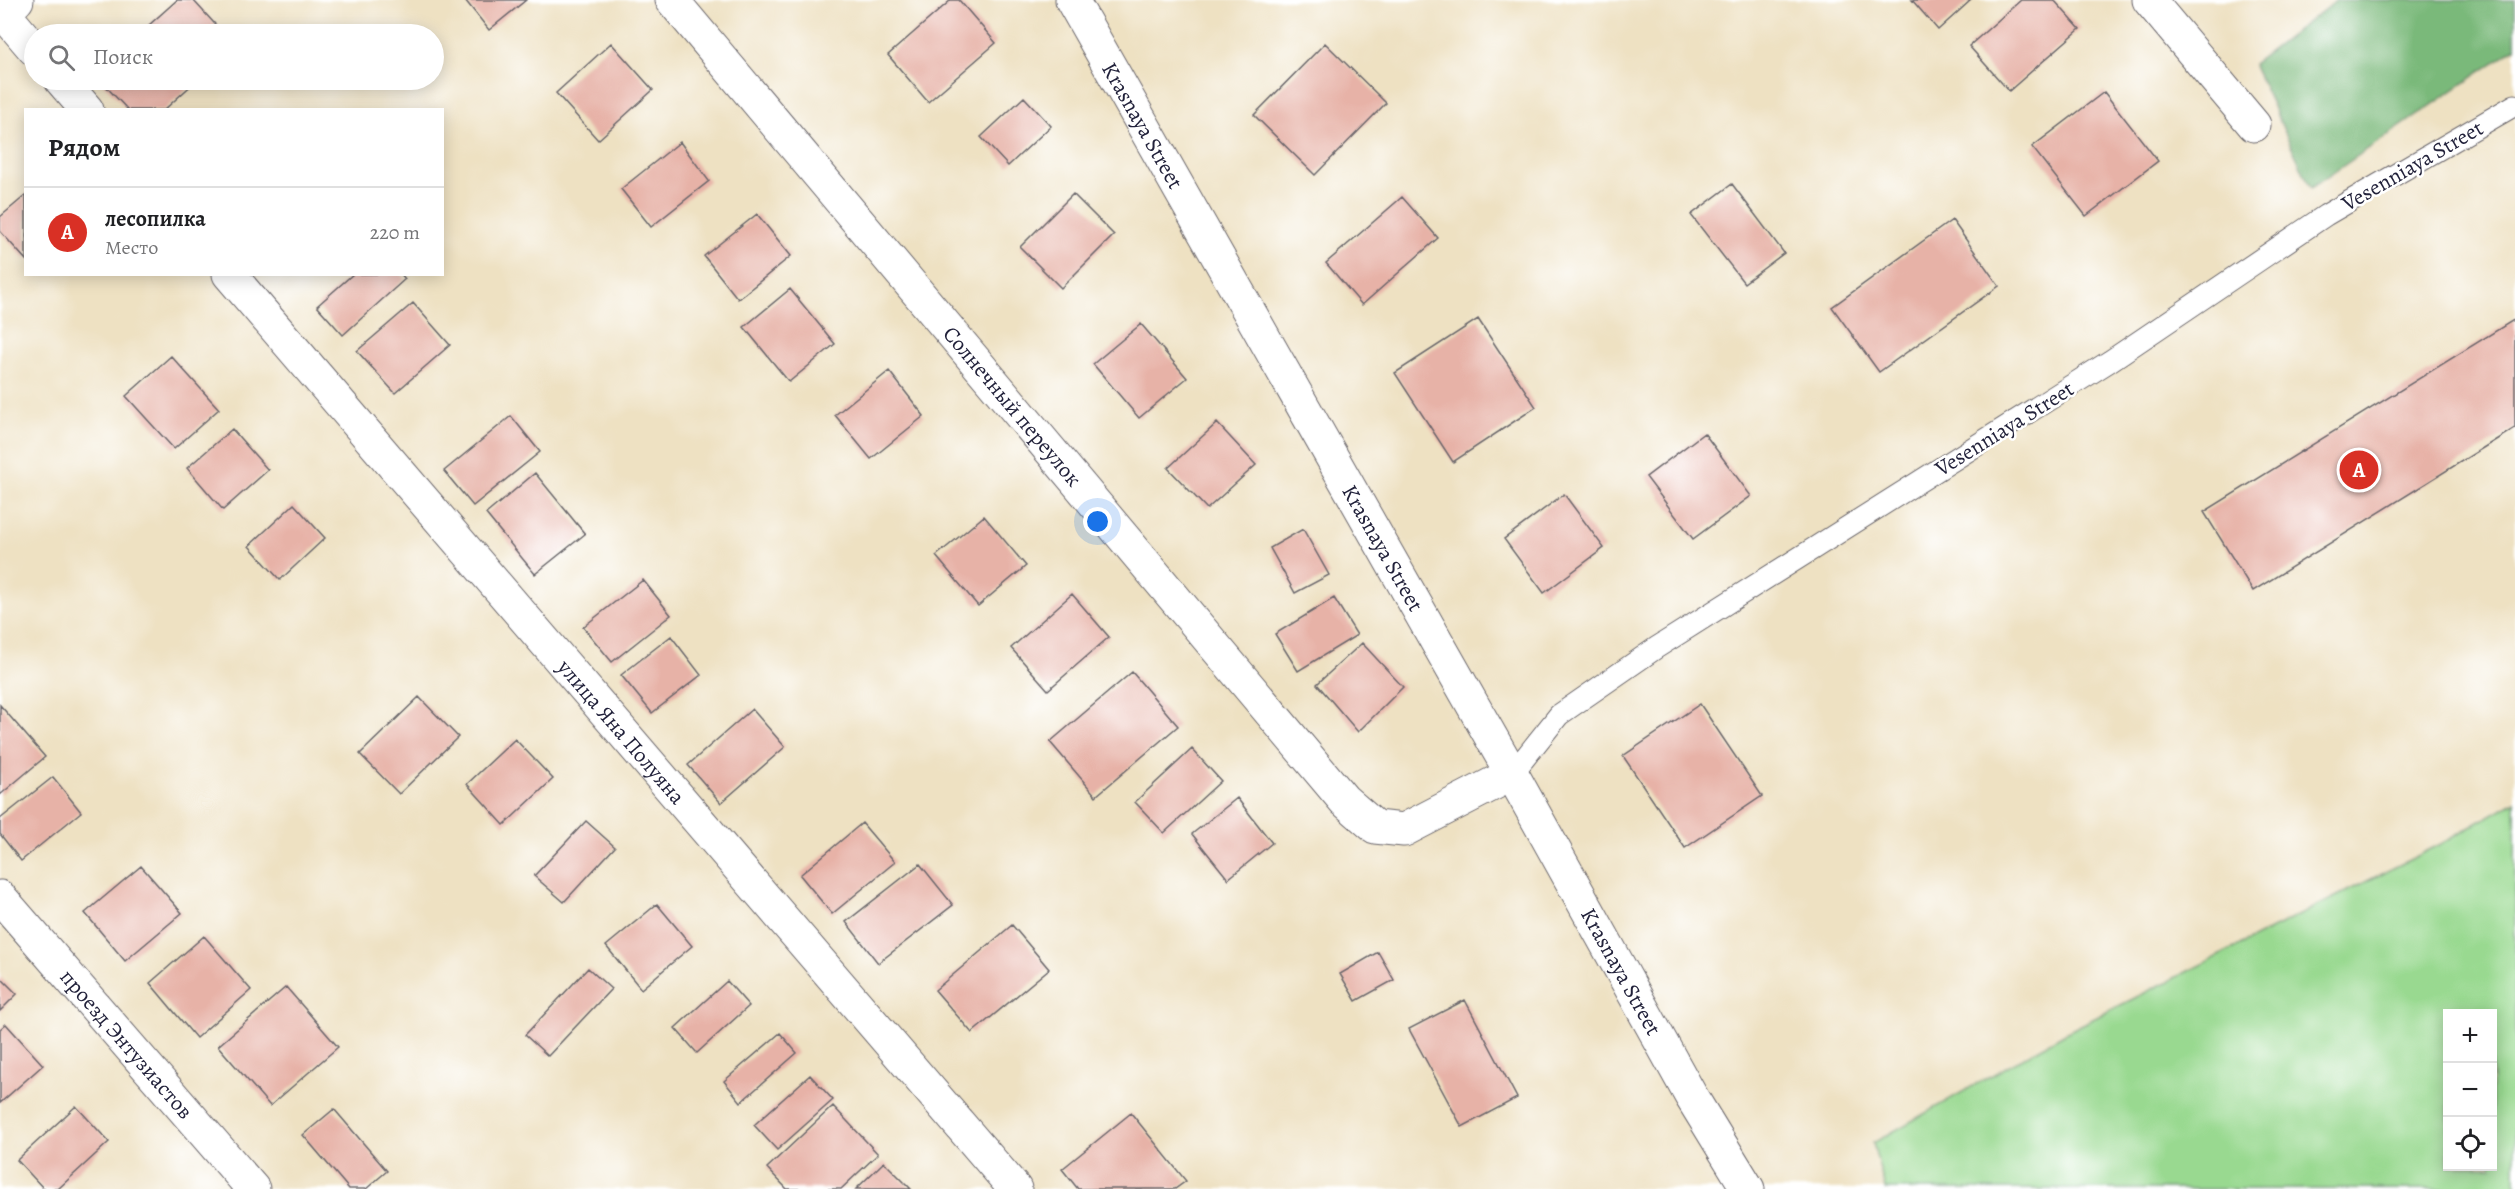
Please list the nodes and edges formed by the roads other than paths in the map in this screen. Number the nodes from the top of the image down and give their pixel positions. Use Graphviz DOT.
graph roads {
  1 [pos="672,0"];
  2 [pos="1072,0"];
  3 [pos="2149,0"];
  4 [pos="5,10"];
  5 [pos="24,36"];
  6 [pos="70,90"];
  7 [pos="2515,105"];
  8 [pos="85,108"];
  9 [pos="2254,125"];
  10 [pos="231,276"];
  11 [pos="1512,774"];
  12 [pos="0,897"];
  13 [pos="253,1189"];
  14 [pos="1015,1189"];
  15 [pos="1748,1189"];
  1 -- 11 [label="street, Солнечный переулок"];
  2 -- 11 [label="street, Krasnaya Street"];
  3 -- 9 [label="street"];
  4 -- 5 [label="street"];
  6 -- 8 [label="street"];
  7 -- 11 [label="lane, Vesenniaya Street"];
  10 -- 14 [label="street, улица Яна Полуяна"];
  11 -- 15 [label="street, Krasnaya Street"];
  12 -- 13 [label="street, проезд Энтузиастов"];
}
